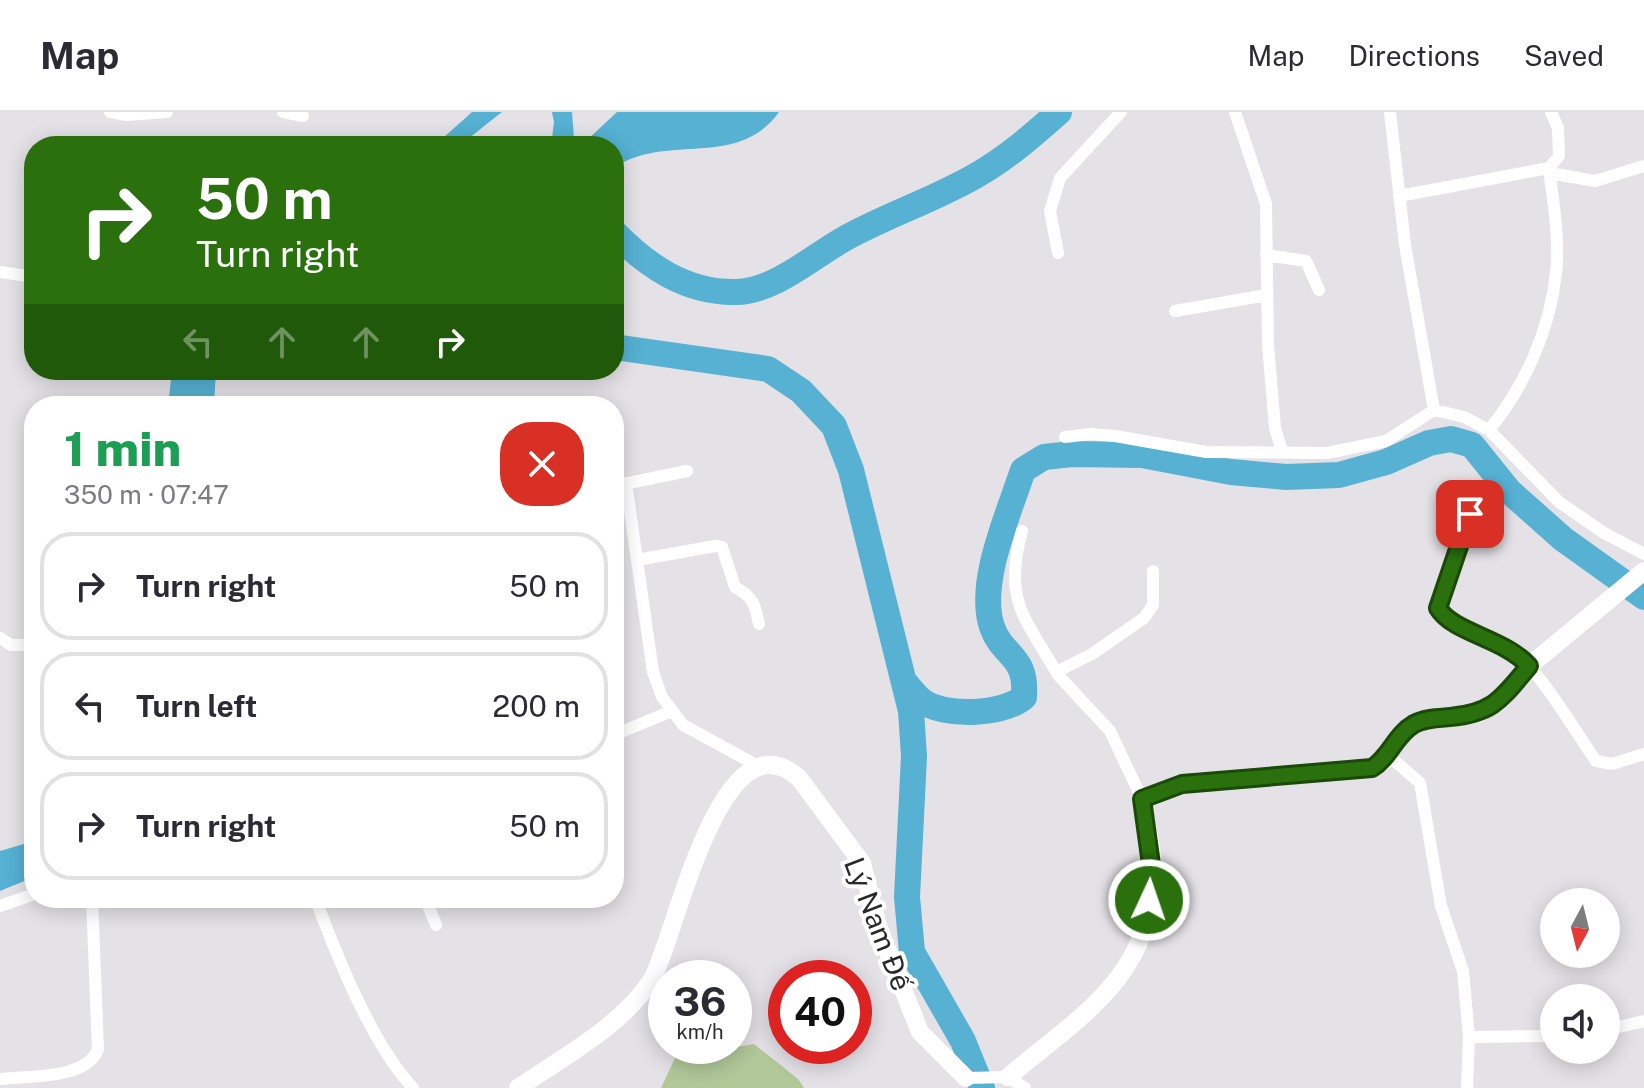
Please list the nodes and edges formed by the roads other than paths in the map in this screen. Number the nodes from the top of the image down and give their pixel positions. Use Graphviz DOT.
graph roads {
  1 [pos="110,112"];
  2 [pos="167,112"];
  3 [pos="283,112"];
  4 [pos="1121,112"];
  5 [pos="1235,112"];
  6 [pos="1390,112"];
  7 [pos="1551,112"];
  8 [pos="303,116"];
  9 [pos="1644,166"];
  10 [pos="1550,171"];
  11 [pos="1399,196"];
  12 [pos="1058,253"];
  13 [pos="1266,255"];
  14 [pos="0,272"];
  15 [pos="24,276"];
  16 [pos="1319,290"];
  17 [pos="1267,295"];
  18 [pos="1175,311"];
  19 [pos="1434,410"];
  20 [pos="1489,430"];
  21 [pos="1065,437"];
  22 [pos="1282,451"];
  23 [pos="687,471"];
  24 [pos="624,483"];
  25 [pos="624,502"];
  26 [pos="1470,514"];
  27 [pos="1022,531"];
  28 [pos="1644,554"];
  29 [pos="637,560"];
  30 [pos="1153,571"];
  31 [pos="1644,571"];
  32 [pos="759,624"];
  33 [pos="0,638"];
  34 [pos="24,645"];
  35 [pos="1529,666"];
  36 [pos="1058,675"];
  37 [pos="672,711"];
  38 [pos="624,731"];
  39 [pos="1644,754"];
  40 [pos="1388,755"];
  41 [pos="760,767"];
  42 [pos="1142,799"];
  43 [pos="24,898"];
  44 [pos="0,906"];
  45 [pos="92,908"];
  46 [pos="319,908"];
  47 [pos="429,908"];
  48 [pos="436,925"];
  49 [pos="1644,1021"];
  50 [pos="1620,1027"];
  51 [pos="1540,1036"];
  52 [pos="1469,1037"];
  53 [pos="1008,1077"];
  54 [pos="966,1078"];
  55 [pos="0,1079"];
  56 [pos="413,1088"];
  57 [pos="518,1088"];
  58 [pos="1025,1088"];
  59 [pos="1467,1088"];
  1 -- 2 [label="street"];
  3 -- 8 [label="street"];
  4 -- 12 [label="street"];
  5 -- 13 [label="street"];
  6 -- 11 [label="street"];
  7 -- 10 [label="street"];
  9 -- 10 [label="street"];
  10 -- 11 [label="street"];
  10 -- 20 [label="street"];
  11 -- 19 [label="street"];
  13 -- 16 [label="street"];
  13 -- 17 [label="street"];
  14 -- 15 [label="street"];
  17 -- 18 [label="street"];
  17 -- 22 [label="street"];
  19 -- 20 [label="street"];
  19 -- 22 [label="street"];
  20 -- 28 [label="street"];
  21 -- 22 [label="street"];
  23 -- 24 [label="street"];
  25 -- 29 [label="street"];
  26 -- 35 [label="street"];
  27 -- 36 [label="street"];
  29 -- 32 [label="street"];
  29 -- 37 [label="street"];
  30 -- 36 [label="street"];
  31 -- 35 [label="street"];
  33 -- 34 [label="street"];
  35 -- 39 [label="street"];
  35 -- 40 [label="street"];
  36 -- 42 [label="street"];
  37 -- 38 [label="street"];
  37 -- 41 [label="street"];
  40 -- 42 [label="street"];
  40 -- 52 [label="street"];
  41 -- 54 [label="street, Lý Nam Đế"];
  41 -- 57 [label="street"];
  42 -- 53 [label="street"];
  43 -- 44 [label="street"];
  45 -- 55 [label="street"];
  46 -- 56 [label="street"];
  47 -- 48 [label="street"];
  49 -- 50 [label="street"];
  51 -- 52 [label="street"];
  52 -- 59 [label="street"];
  53 -- 54 [label="street, Lý Nam Đế"];
  53 -- 58 [label="street"];
}
